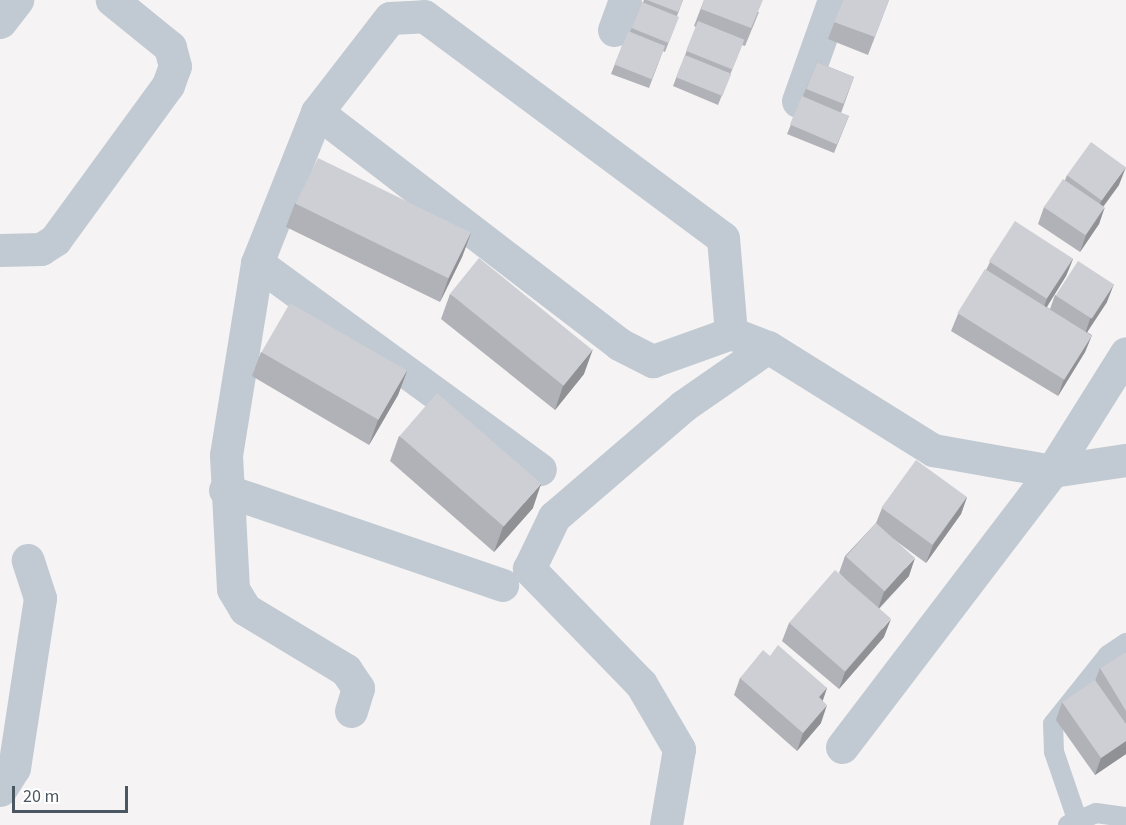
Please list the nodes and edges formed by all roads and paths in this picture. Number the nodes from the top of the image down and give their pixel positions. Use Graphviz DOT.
graph roads {
  1 [pos="17,0"];
  2 [pos="112,0"];
  3 [pos="834,0"];
  4 [pos="0,22"];
  5 [pos="798,100"];
  6 [pos="317,112"];
  7 [pos="0,250"];
  8 [pos="256,262"];
  9 [pos="730,333"];
  10 [pos="768,347"];
  11 [pos="1126,353"];
  12 [pos="1126,460"];
  13 [pos="540,469"];
  14 [pos="1052,471"];
  15 [pos="225,489"];
  16 [pos="28,560"];
  17 [pos="502,585"];
  18 [pos="1126,643"];
  19 [pos="351,711"];
  20 [pos="842,747"];
  21 [pos="0,790"];
  22 [pos="1126,817"];
  23 [pos="1073,822"];
  24 [pos="666,825"];
  1 -- 4 [label="street"];
  2 -- 7 [label="street"];
  3 -- 5 [label="street"];
  6 -- 8 [label="street"];
  6 -- 9 [label="street"];
  6 -- 9 [label="street"];
  8 -- 13 [label="street"];
  8 -- 15 [label="street"];
  9 -- 10 [label="street"];
  10 -- 14 [label="street"];
  10 -- 24 [label="street"];
  11 -- 14 [label="street"];
  12 -- 14 [label="street"];
  14 -- 20 [label="street"];
  15 -- 17 [label="street"];
  15 -- 19 [label="street"];
  16 -- 21 [label="street"];
  18 -- 23 [label="lane"];
  22 -- 23 [label="lane"];
}
